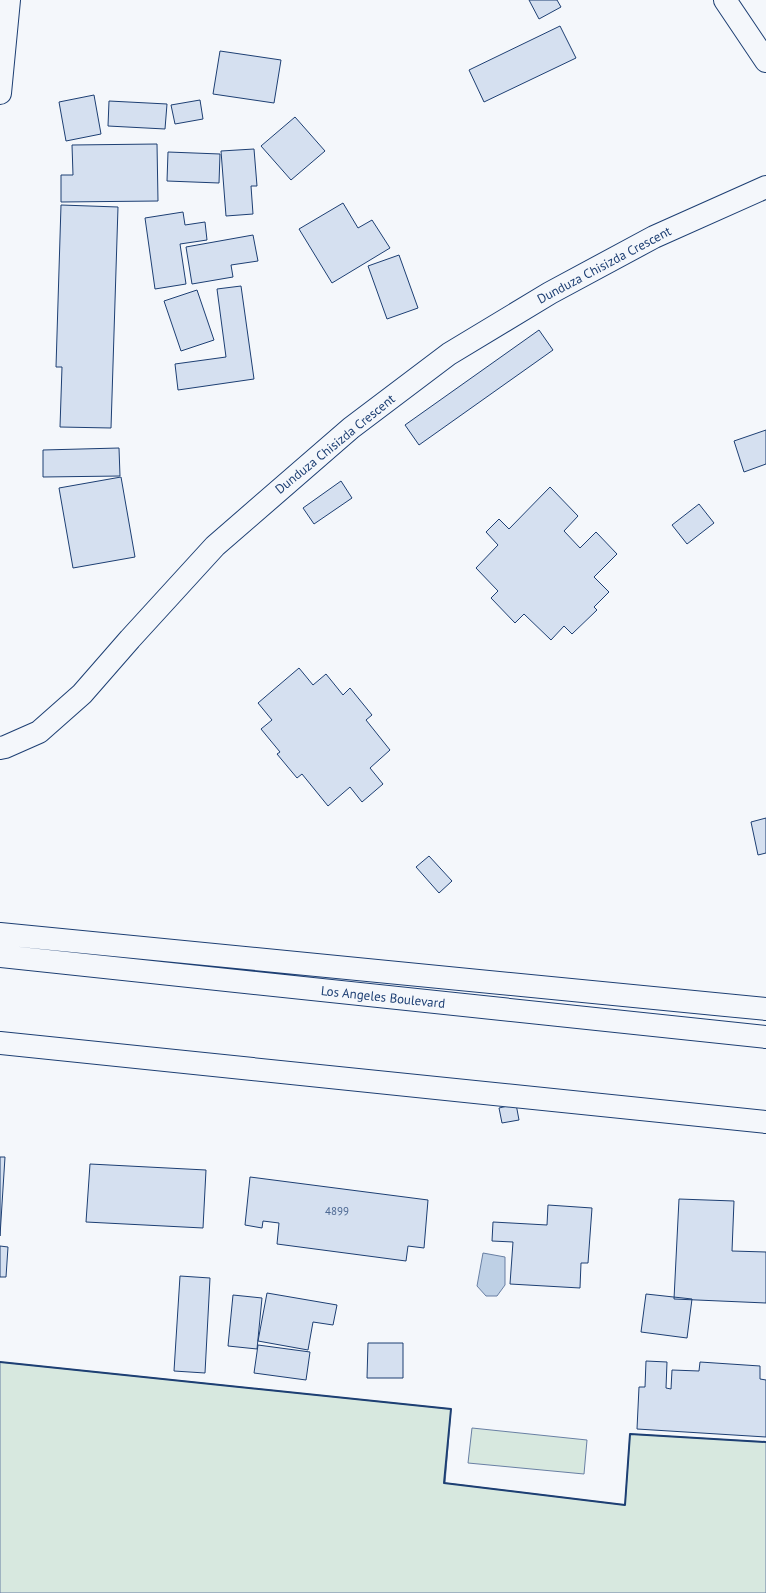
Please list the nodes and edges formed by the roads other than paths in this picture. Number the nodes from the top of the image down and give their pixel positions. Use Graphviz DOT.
graph roads {
  1 [pos="9,0"];
  2 [pos="725,0"];
  3 [pos="766,61"];
  4 [pos="0,93"];
  5 [pos="766,187"];
  6 [pos="0,748"];
  7 [pos="0,934"];
  8 [pos="0,956"];
  9 [pos="766,1009"];
  10 [pos="766,1037"];
  11 [pos="0,1043"];
  12 [pos="766,1122"];
  1 -- 4 [label="street"];
  2 -- 3 [label="street"];
  5 -- 6 [label="street, Dunduza Chisizda Crescent"];
  7 -- 9 [label="street, Los Angeles Boulevard"];
  8 -- 10 [label="street, Los Angeles Boulevard"];
  11 -- 12 [label="street"];
}
